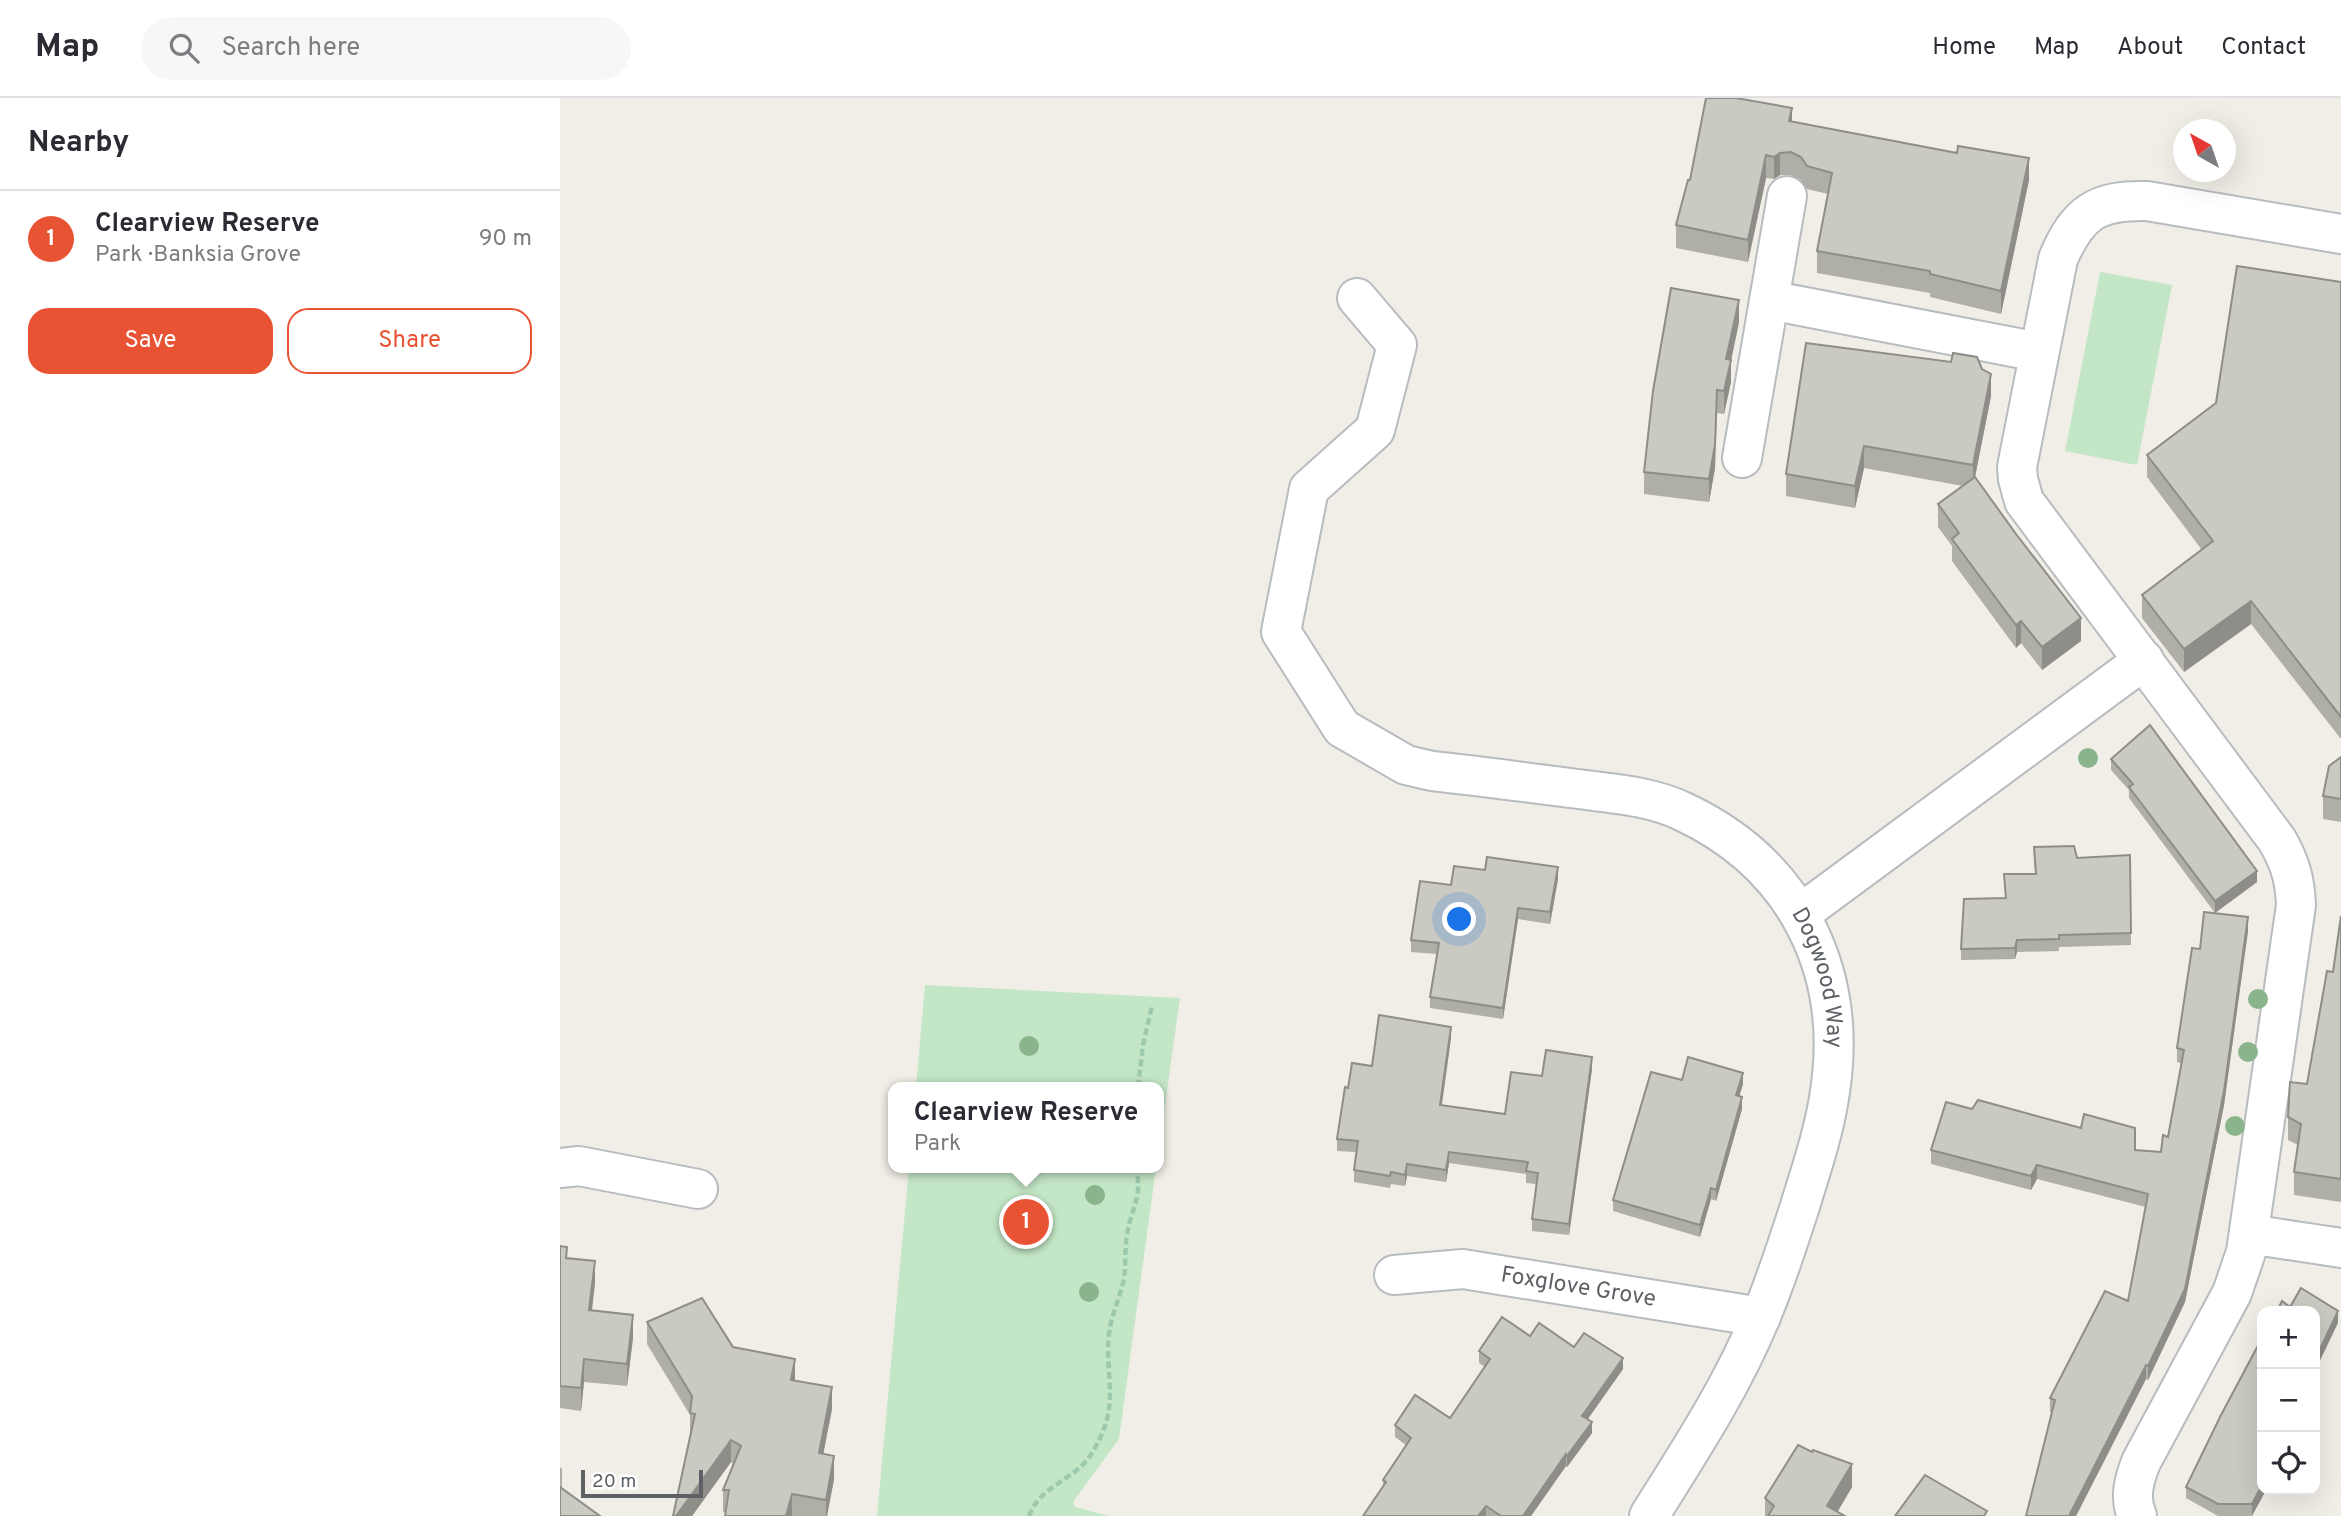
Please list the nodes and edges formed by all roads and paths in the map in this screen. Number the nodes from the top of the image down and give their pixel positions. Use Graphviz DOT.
graph roads {
  1 [pos="1787,196"];
  2 [pos="2341,233"];
  3 [pos="1357,298"];
  4 [pos="1769,300"];
  5 [pos="2039,352"];
  6 [pos="1742,458"];
  7 [pos="2144,660"];
  8 [pos="1800,914"];
  9 [pos="1152,1006"];
  10 [pos="1139,1082"];
  11 [pos="560,1168"];
  12 [pos="1137,1173"];
  13 [pos="698,1189"];
  14 [pos="2249,1234"];
  15 [pos="2341,1248"];
  16 [pos="1394,1275"];
  17 [pos="1761,1317"];
  18 [pos="1029,1516"];
  19 [pos="1649,1516"];
  20 [pos="2137,1516"];
  1 -- 4 [label="street"];
  2 -- 5 [label="street"];
  3 -- 8 [label="street, Dogwood Way"];
  4 -- 5 [label="street"];
  4 -- 6 [label="street"];
  5 -- 7 [label="street"];
  7 -- 8 [label="street"];
  7 -- 14 [label="street"];
  8 -- 17 [label="street, Dogwood Way"];
  9 -- 10 [label="path"];
  11 -- 13 [label="street"];
  12 -- 18 [label="path"];
  14 -- 15 [label="street"];
  14 -- 20 [label="street"];
  16 -- 17 [label="street, Foxglove Grove"];
  17 -- 19 [label="street, Dogwood Way"];
}
